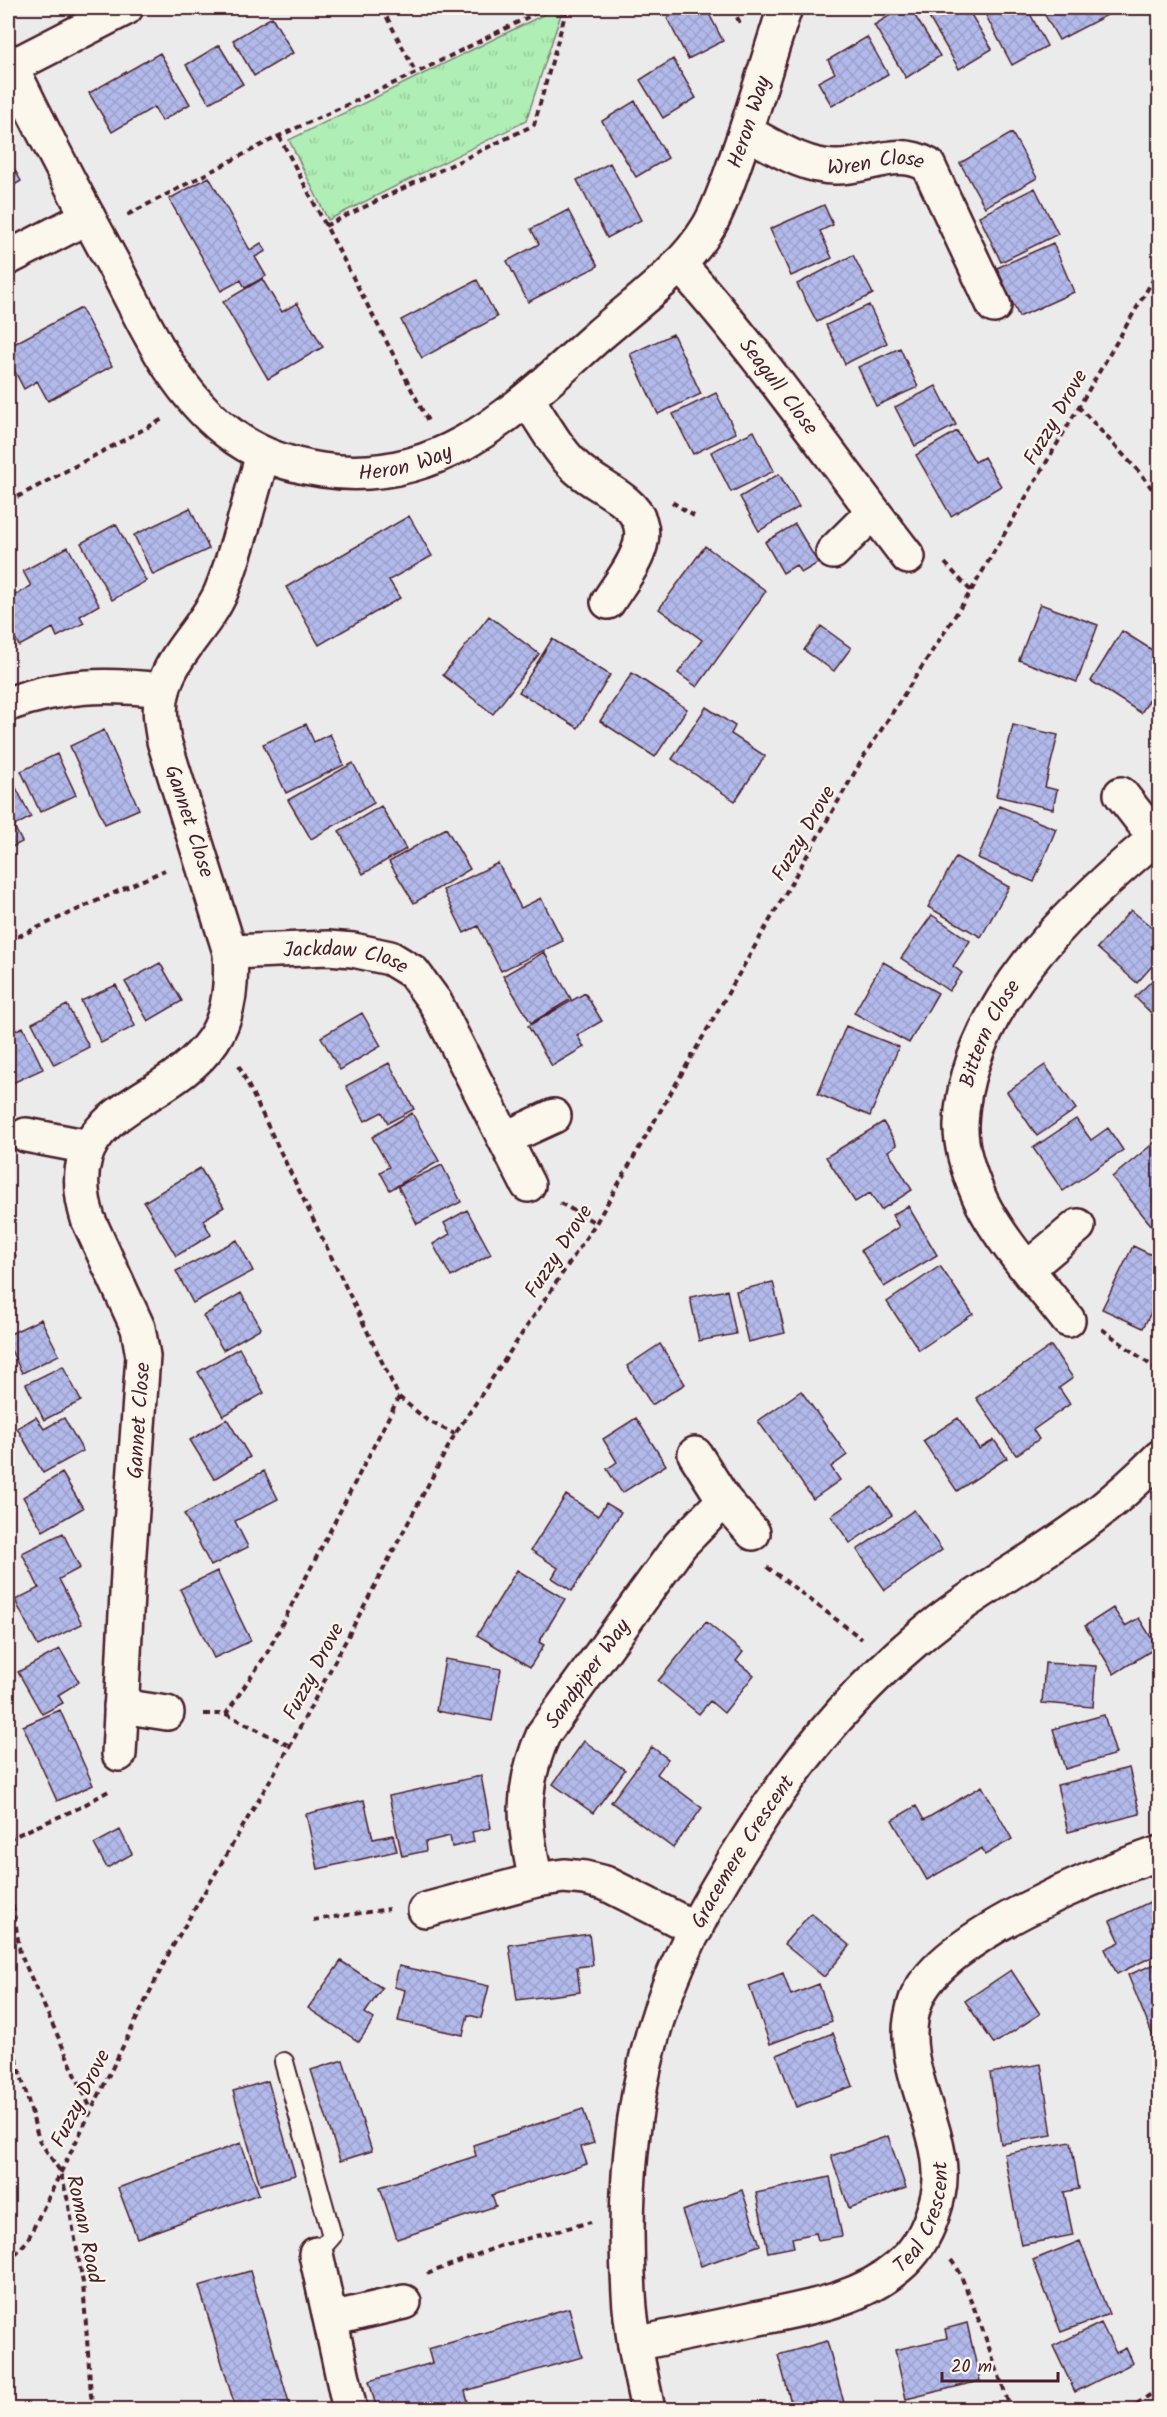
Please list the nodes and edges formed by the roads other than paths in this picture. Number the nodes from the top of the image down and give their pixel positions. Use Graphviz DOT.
graph roads {
  1 [pos="126,8"];
  2 [pos="785,8"];
  3 [pos="9,63"];
  4 [pos="746,132"];
  5 [pos="88,217"];
  6 [pos="8,258"];
  7 [pos="679,264"];
  8 [pos="994,306"];
  9 [pos="527,399"];
  10 [pos="263,455"];
  11 [pos="873,513"];
  12 [pos="833,552"];
  13 [pos="908,557"];
  14 [pos="608,602"];
  15 [pos="163,690"];
  16 [pos="8,704"];
  17 [pos="1121,794"];
  18 [pos="1157,842"];
  19 [pos="230,952"];
  20 [pos="554,1116"];
  21 [pos="26,1135"];
  22 [pos="506,1138"];
  23 [pos="89,1147"];
  24 [pos="528,1185"];
  25 [pos="1078,1226"];
  26 [pos="1028,1268"];
  27 [pos="1068,1320"];
  28 [pos="695,1454"];
  29 [pos="1160,1457"];
  30 [pos="724,1500"];
  31 [pos="753,1533"];
  32 [pos="120,1706"];
  33 [pos="167,1713"];
  34 [pos="119,1754"];
  35 [pos="1160,1853"];
  36 [pos="536,1880"];
  37 [pos="425,1910"];
  38 [pos="696,1929"];
  39 [pos="284,2062"];
  40 [pos="316,2254"];
  41 [pos="404,2302"];
  42 [pos="331,2319"];
  43 [pos="635,2344"];
  44 [pos="350,2409"];
  45 [pos="648,2409"];
  1 -- 3 [label="street"];
  2 -- 4 [label="street, Heron Way"];
  3 -- 5 [label="street, Heron Way"];
  4 -- 7 [label="street, Heron Way"];
  4 -- 8 [label="street, Wren Close"];
  5 -- 6 [label="street"];
  5 -- 10 [label="street, Heron Way"];
  7 -- 9 [label="street, Heron Way"];
  7 -- 11 [label="street, Seagull Close"];
  9 -- 10 [label="street, Heron Way"];
  9 -- 14 [label="street"];
  10 -- 15 [label="street, Gannet Close"];
  11 -- 12 [label="street"];
  11 -- 13 [label="street, Seagull Close"];
  15 -- 16 [label="street"];
  15 -- 19 [label="street, Gannet Close"];
  17 -- 18 [label="street, Bittern Close"];
  18 -- 26 [label="street, Bittern Close"];
  19 -- 22 [label="street, Jackdaw Close"];
  19 -- 23 [label="street, Gannet Close"];
  20 -- 22 [label="street"];
  21 -- 23 [label="street"];
  22 -- 24 [label="street, Jackdaw Close"];
  23 -- 32 [label="street, Gannet Close"];
  25 -- 26 [label="street"];
  26 -- 27 [label="street, Bittern Close"];
  28 -- 30 [label="street"];
  29 -- 38 [label="street, Gracemere Crescent"];
  30 -- 31 [label="street"];
  30 -- 36 [label="street, Sandpiper Way"];
  32 -- 33 [label="street"];
  32 -- 34 [label="street, Gannet Close"];
  35 -- 43 [label="street, Teal Crescent"];
  36 -- 37 [label="street"];
  36 -- 38 [label="street"];
  38 -- 43 [label="street, Gracemere Crescent"];
  39 -- 40 [label="lane"];
  40 -- 42 [label="street"];
  41 -- 42 [label="street"];
  42 -- 44 [label="street"];
  43 -- 45 [label="street, Gracemere Crescent"];
}
